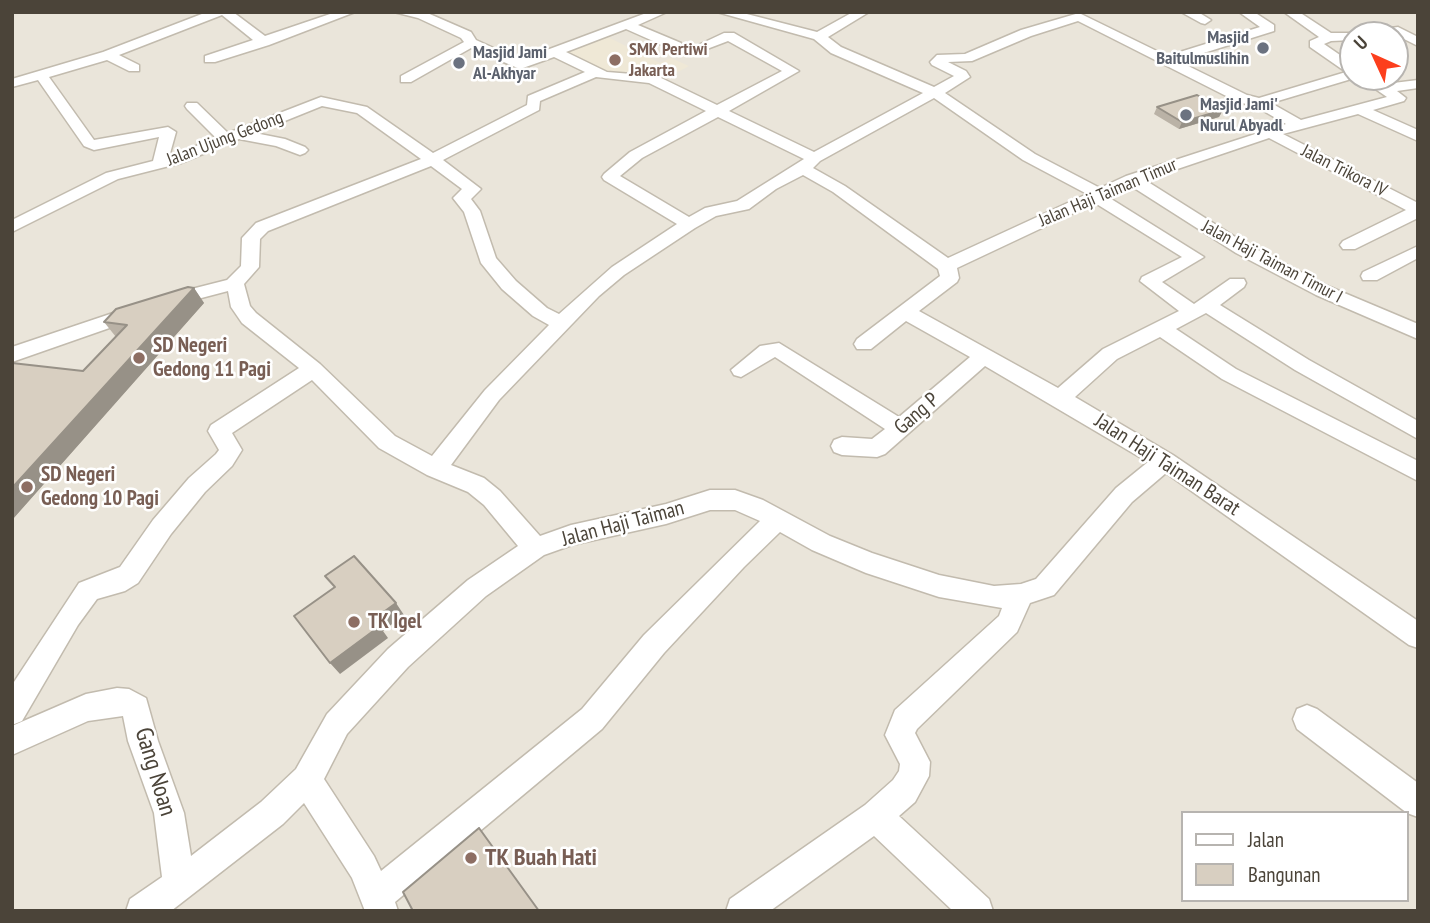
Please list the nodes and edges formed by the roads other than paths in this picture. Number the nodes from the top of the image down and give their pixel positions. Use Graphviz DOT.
graph roads {
  1 [pos="219,12"];
  2 [pos="225,12"];
  3 [pos="349,12"];
  4 [pos="400,12"];
  5 [pos="661,12"];
  6 [pos="723,12"];
  7 [pos="863,12"];
  8 [pos="1093,12"];
  9 [pos="1187,12"];
  10 [pos="1245,12"];
  11 [pos="1290,12"];
  12 [pos="424,13"];
  13 [pos="159,17"];
  14 [pos="1079,17"];
  15 [pos="1205,20"];
  16 [pos="627,25"];
  17 [pos="175,29"];
  18 [pos="819,36"];
  19 [pos="1328,37"];
  20 [pos="1339,37"];
  21 [pos="264,42"];
  22 [pos="471,43"];
  23 [pos="676,46"];
  24 [pos="699,48"];
  25 [pos="557,53"];
  26 [pos="108,55"];
  27 [pos="210,59"];
  28 [pos="1167,60"];
  29 [pos="1339,62"];
  30 [pos="134,68"];
  31 [pos="596,72"];
  32 [pos="41,75"];
  33 [pos="1339,76"];
  34 [pos="407,79"];
  35 [pos="12,83"];
  36 [pos="1418,84"];
  37 [pos="1387,91"];
  38 [pos="936,93"];
  39 [pos="1393,95"];
  40 [pos="1418,96"];
  41 [pos="1259,102"];
  42 [pos="192,106"];
  43 [pos="1360,108"];
  44 [pos="718,111"];
  45 [pos="1299,125"];
  46 [pos="1270,133"];
  47 [pos="231,136"];
  48 [pos="1418,136"];
  49 [pos="300,150"];
  50 [pos="432,160"];
  51 [pos="160,163"];
  52 [pos="809,163"];
  53 [pos="1132,178"];
  54 [pos="1097,195"];
  55 [pos="1418,210"];
  56 [pos="689,223"];
  57 [pos="12,227"];
  58 [pos="1349,245"];
  59 [pos="1418,251"];
  60 [pos="947,266"];
  61 [pos="1370,276"];
  62 [pos="1237,283"];
  63 [pos="233,284"];
  64 [pos="1200,309"];
  65 [pos="905,312"];
  66 [pos="561,323"];
  67 [pos="1160,327"];
  68 [pos="1418,332"];
  69 [pos="864,344"];
  70 [pos="12,355"];
  71 [pos="984,356"];
  72 [pos="313,369"];
  73 [pos="741,370"];
  74 [pos="1060,399"];
  75 [pos="900,428"];
  76 [pos="1418,431"];
  77 [pos="842,446"];
  78 [pos="1165,461"];
  79 [pos="435,469"];
  80 [pos="1418,472"];
  81 [pos="776,521"];
  82 [pos="535,548"];
  83 [pos="1021,595"];
  84 [pos="1418,636"];
  85 [pos="12,711"];
  86 [pos="1307,719"];
  87 [pos="12,741"];
  88 [pos="307,780"];
  89 [pos="1418,802"];
  90 [pos="876,816"];
  91 [pos="179,885"];
  92 [pos="379,903"];
  93 [pos="142,911"];
  94 [pos="742,911"];
  95 [pos="977,911"];
  1 -- 17 [label="street"];
  2 -- 21 [label="street"];
  3 -- 21 [label="street"];
  4 -- 12 [label="street"];
  5 -- 16 [label="street"];
  6 -- 18 [label="street"];
  7 -- 18 [label="street"];
  8 -- 14 [label="street"];
  9 -- 15 [label="street"];
  10 -- 28 [label="street"];
  11 -- 19 [label="street"];
  12 -- 22 [label="street"];
  13 -- 17 [label="street"];
  14 -- 28 [label="street"];
  14 -- 38 [label="street"];
  16 -- 23 [label="street"];
  16 -- 25 [label="street"];
  17 -- 26 [label="street"];
  18 -- 38 [label="street"];
  19 -- 20 [label="street"];
  19 -- 29 [label="street"];
  21 -- 27 [label="street"];
  22 -- 25 [label="street"];
  22 -- 34 [label="street"];
  24 -- 44 [label="street"];
  25 -- 31 [label="street"];
  26 -- 30 [label="street"];
  26 -- 32 [label="street"];
  28 -- 41 [label="street"];
  31 -- 44 [label="street"];
  31 -- 50 [label="street"];
  32 -- 35 [label="street"];
  32 -- 51 [label="street"];
  33 -- 41 [label="street"];
  36 -- 39 [label="street"];
  37 -- 39 [label="street"];
  38 -- 52 [label="street"];
  38 -- 54 [label="street"];
  39 -- 40 [label="street"];
  39 -- 43 [label="street, Jalan Haji Taiman Timur"];
  41 -- 45 [label="street"];
  42 -- 47 [label="street"];
  43 -- 45 [label="street, Jalan Haji Taiman Timur"];
  43 -- 48 [label="street"];
  44 -- 52 [label="street"];
  44 -- 56 [label="street"];
  45 -- 46 [label="street, Jalan Haji Taiman Timur"];
  46 -- 53 [label="street, Jalan Haji Taiman Timur"];
  46 -- 55 [label="street, Jalan Trikora IV"];
  47 -- 49 [label="street"];
  47 -- 50 [label="street, Jalan Ujung Gedong"];
  47 -- 51 [label="street, Jalan Ujung Gedong"];
  50 -- 63 [label="street"];
  50 -- 66 [label="street, Jalan Ujung Gedong"];
  51 -- 57 [label="street, Jalan Ujung Gedong"];
  52 -- 56 [label="street"];
  52 -- 60 [label="street"];
  53 -- 54 [label="street, Jalan Haji Taiman Timur"];
  53 -- 68 [label="street, Jalan Haji Taiman Timur I"];
  54 -- 60 [label="street, Jalan Haji Taiman Timur"];
  54 -- 64 [label="street"];
  55 -- 58 [label="street"];
  56 -- 66 [label="street"];
  59 -- 61 [label="street"];
  60 -- 65 [label="street"];
  62 -- 64 [label="street"];
  63 -- 70 [label="street"];
  63 -- 72 [label="street"];
  64 -- 67 [label="street"];
  64 -- 76 [label="street"];
  65 -- 69 [label="street"];
  65 -- 71 [label="street, Jalan Haji Taiman Barat"];
  66 -- 79 [label="street"];
  67 -- 74 [label="street"];
  67 -- 80 [label="street"];
  71 -- 74 [label="street, Jalan Haji Taiman Barat"];
  71 -- 75 [label="street, Gang P"];
  72 -- 79 [label="street"];
  72 -- 85 [label="street"];
  73 -- 75 [label="street"];
  74 -- 78 [label="street, Jalan Haji Taiman Barat"];
  75 -- 77 [label="street, Gang P"];
  78 -- 83 [label="street, Jalan Haji Taiman"];
  78 -- 84 [label="street, Jalan Haji Taiman Barat"];
  79 -- 82 [label="street"];
  81 -- 82 [label="street, Jalan Haji Taiman"];
  81 -- 83 [label="street, Jalan Haji Taiman"];
  81 -- 92 [label="street"];
  82 -- 88 [label="street, Jalan Haji Taiman"];
  83 -- 90 [label="street"];
  86 -- 89 [label="street"];
  87 -- 91 [label="street, Gang Noan"];
  88 -- 91 [label="street, Jalan Haji Taiman"];
  88 -- 92 [label="street"];
  90 -- 94 [label="street"];
  90 -- 95 [label="street"];
  91 -- 93 [label="street, Jalan Haji Taiman"];
}
